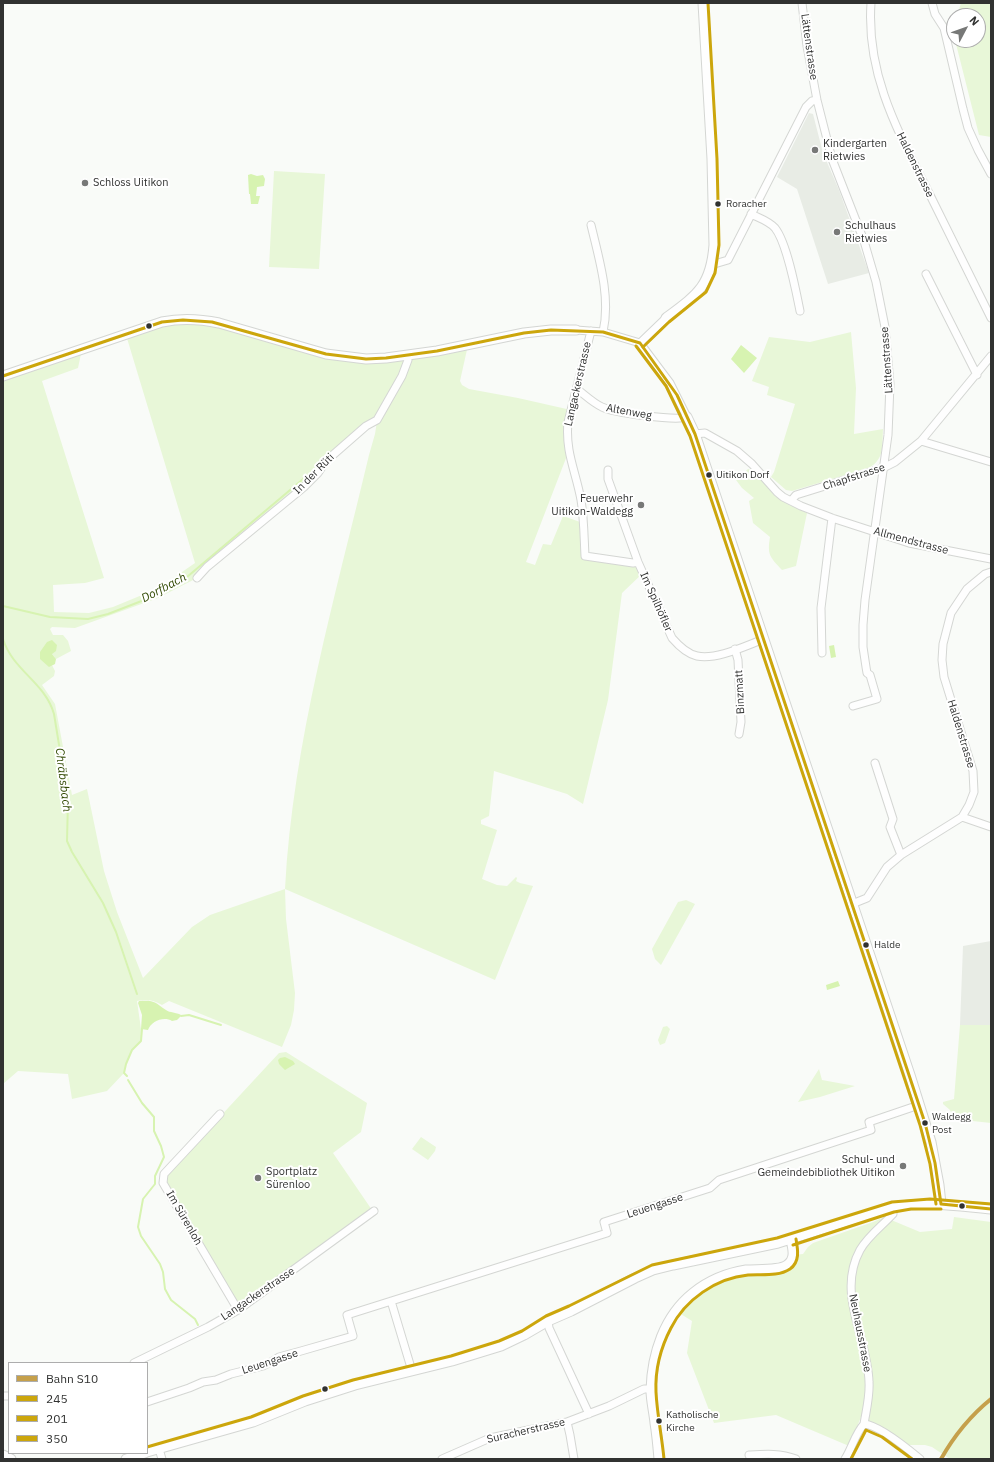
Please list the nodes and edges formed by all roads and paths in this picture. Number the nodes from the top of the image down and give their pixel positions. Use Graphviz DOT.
graph roads {
  1 [pos="703,3"];
  2 [pos="802,3"];
  3 [pos="871,3"];
  4 [pos="932,3"];
  5 [pos="817,100"];
  6 [pos="991,174"];
  7 [pos="751,214"];
  8 [pos="591,225"];
  9 [pos="711,265"];
  10 [pos="926,274"];
  11 [pos="800,311"];
  12 [pos="666,318"];
  13 [pos="991,318"];
  14 [pos="576,330"];
  15 [pos="591,331"];
  16 [pos="603,332"];
  17 [pos="640,343"];
  18 [pos="406,355"];
  19 [pos="991,356"];
  20 [pos="977,374"];
  21 [pos="3,376"];
  22 [pos="577,389"];
  23 [pos="687,417"];
  24 [pos="695,434"];
  25 [pos="921,441"];
  26 [pos="991,462"];
  27 [pos="883,468"];
  28 [pos="608,470"];
  29 [pos="791,501"];
  30 [pos="832,518"];
  31 [pos="874,531"];
  32 [pos="585,556"];
  33 [pos="991,560"];
  34 [pos="638,562"];
  35 [pos="991,572"];
  36 [pos="197,578"];
  37 [pos="764,639"];
  38 [pos="735,650"];
  39 [pos="822,653"];
  40 [pos="853,706"];
  41 [pos="739,734"];
  42 [pos="875,763"];
  43 [pos="962,817"];
  44 [pos="991,827"];
  45 [pos="901,855"];
  46 [pos="852,904"];
  47 [pos="919,1105"];
  48 [pos="220,1114"];
  49 [pos="941,1204"];
  50 [pos="893,1207"];
  51 [pos="991,1209"];
  52 [pos="374,1211"];
  53 [pos="791,1240"];
  54 [pos="391,1301"];
  55 [pos="238,1310"];
  56 [pos="548,1321"];
  57 [pos="136,1362"];
  58 [pos="412,1371"];
  59 [pos="651,1389"];
  60 [pos="148,1402"];
  61 [pos="589,1414"];
  62 [pos="567,1422"];
  63 [pos="864,1424"];
  64 [pos="159,1449"];
  65 [pos="148,1452"];
  66 [pos="143,1454"];
  67 [pos="3,1455"];
  68 [pos="749,1455"];
  69 [pos="11,1459"];
  70 [pos="126,1459"];
  71 [pos="162,1459"];
  72 [pos="442,1459"];
  73 [pos="574,1459"];
  74 [pos="659,1459"];
  75 [pos="796,1459"];
  76 [pos="845,1459"];
  77 [pos="920,1459"];
  1 -- 9 [label="street"];
  2 -- 5 [label="street, Lättenstrasse"];
  3 -- 13 [label="street, Haldenstrasse"];
  4 -- 6 [label="street"];
  5 -- 7 [label="street"];
  5 -- 27 [label="street, Lättenstrasse"];
  7 -- 9 [label="street"];
  7 -- 11 [label="street"];
  8 -- 16 [label="street"];
  9 -- 12 [label="street"];
  10 -- 20 [label="street"];
  12 -- 17 [label="street"];
  14 -- 15 [label="street"];
  14 -- 18 [label="street"];
  15 -- 16 [label="street"];
  15 -- 22 [label="street, Langackerstrasse"];
  16 -- 17 [label="street"];
  17 -- 23 [label="street"];
  18 -- 21 [label="street"];
  18 -- 36 [label="street, In der Rüti"];
  19 -- 20 [label="street, Chapfstrasse"];
  20 -- 25 [label="street, Chapfstrasse"];
  22 -- 23 [label="street, Altenweg"];
  22 -- 32 [label="street, Langackerstrasse"];
  23 -- 24 [label="street"];
  24 -- 29 [label="street, Allmendstrasse"];
  24 -- 37 [label="street"];
  25 -- 26 [label="street"];
  25 -- 27 [label="street, Chapfstrasse"];
  27 -- 29 [label="street, Chapfstrasse"];
  27 -- 31 [label="street, Lättenstrasse"];
  28 -- 34 [label="street, Im Spilhöfler"];
  29 -- 30 [label="street, Allmendstrasse"];
  30 -- 31 [label="street, Allmendstrasse"];
  30 -- 39 [label="street"];
  31 -- 33 [label="street, Allmendstrasse"];
  31 -- 40 [label="street, Lättenstrasse"];
  32 -- 34 [label="street, Im Spilhöfler"];
  34 -- 38 [label="street, Im Spilhöfler"];
  35 -- 43 [label="street, Haldenstrasse"];
  37 -- 38 [label="street, Im Spilhöfler"];
  37 -- 46 [label="street"];
  38 -- 41 [label="street, Binzmatt"];
  42 -- 45 [label="street"];
  43 -- 44 [label="street"];
  43 -- 45 [label="street, Haldenstrasse"];
  45 -- 46 [label="street, Haldenstrasse"];
  46 -- 47 [label="street"];
  47 -- 49 [label="street"];
  47 -- 54 [label="street, Leuengasse"];
  48 -- 55 [label="street, Im Sürenloh"];
  49 -- 50 [label="street"];
  49 -- 51 [label="street"];
  50 -- 53 [label="street"];
  50 -- 63 [label="street, Neuhausstrasse"];
  52 -- 55 [label="street, Langackerstrasse"];
  53 -- 56 [label="street"];
  53 -- 59 [label="street"];
  54 -- 58 [label="street"];
  54 -- 60 [label="street, Leuengasse"];
  55 -- 57 [label="street, Langackerstrasse"];
  56 -- 58 [label="street"];
  56 -- 61 [label="street"];
  58 -- 64 [label="street"];
  59 -- 61 [label="street, Suracherstrasse"];
  59 -- 74 [label="street"];
  61 -- 62 [label="street, Suracherstrasse"];
  62 -- 72 [label="street, Suracherstrasse"];
  62 -- 73 [label="street"];
  63 -- 76 [label="street, Neuhausstrasse"];
  63 -- 77 [label="street"];
  64 -- 65 [label="street"];
  64 -- 71 [label="street"];
  66 -- 70 [label="street"];
  67 -- 69 [label="street"];
  68 -- 75 [label="street"];
}
